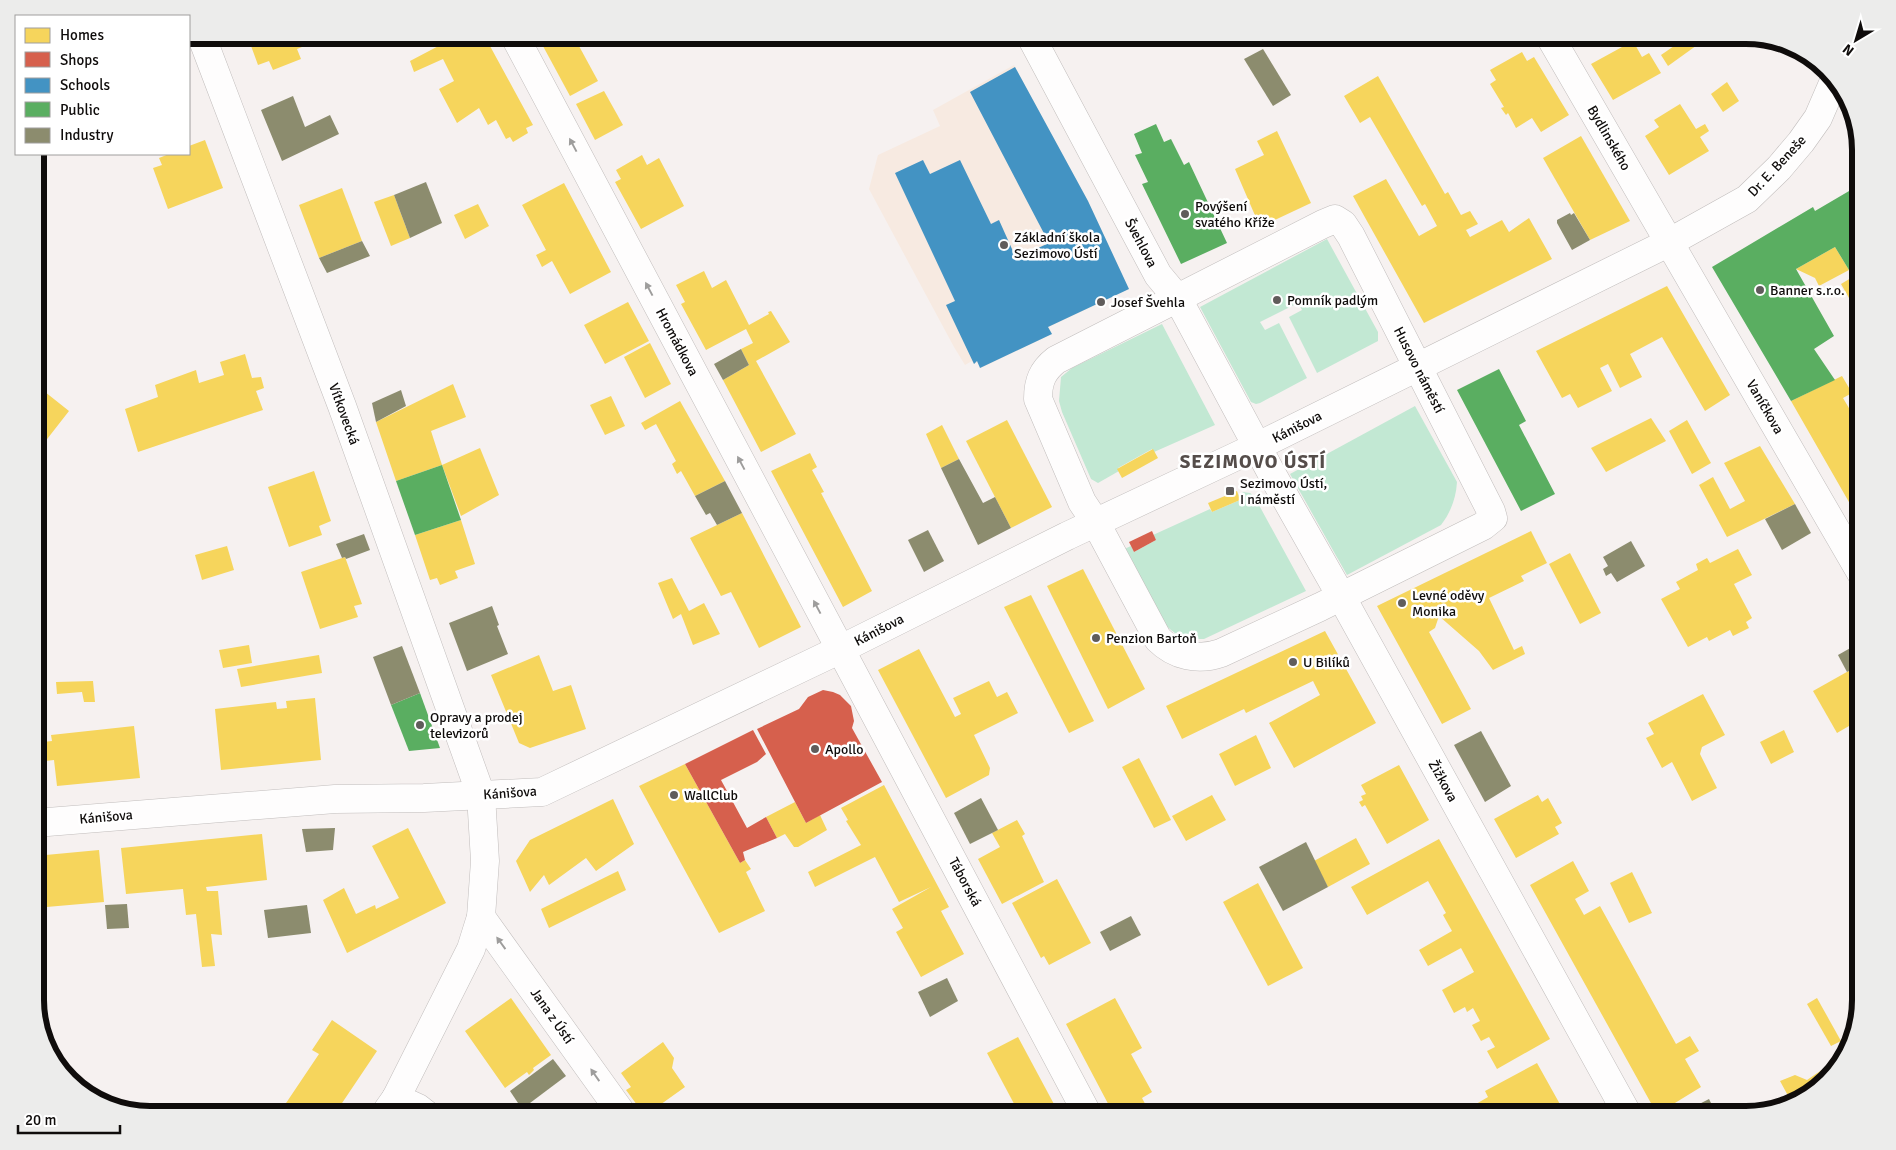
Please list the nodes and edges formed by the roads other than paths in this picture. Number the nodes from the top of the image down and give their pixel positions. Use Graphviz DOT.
graph roads {
  1 [pos="204,44"];
  2 [pos="519,44"];
  3 [pos="1035,44"];
  4 [pos="1554,44"];
  5 [pos="1831,87"];
  6 [pos="1670,242"];
  7 [pos="1178,299"];
  8 [pos="1418,366"];
  9 [pos="1258,446"];
  10 [pos="1096,523"];
  11 [pos="1852,557"];
  12 [pos="1342,596"];
  13 [pos="841,649"];
  14 [pos="481,795"];
  15 [pos="44,822"];
  16 [pos="482,917"];
  17 [pos="390,1106"];
  18 [pos="617,1106"];
  19 [pos="1083,1106"];
  20 [pos="1623,1106"];
  1 -- 14 [label="street, Vítkovecká"];
  13 -- 2 [label="street, Hromádkova, one-way"];
  3 -- 7 [label="street, Švehlova"];
  4 -- 6 [label="street, Bydlinského"];
  5 -- 6 [label="street, Dr. E. Beneše"];
  6 -- 8 [label="street, Kánišova"];
  6 -- 11 [label="street, Vaníčkova"];
  7 -- 8 [label="street, Husovo náměstí"];
  7 -- 9 [label="street, Švehlova"];
  7 -- 10 [label="street, Husovo náměstí"];
  8 -- 9 [label="street, Kánišova"];
  8 -- 12 [label="street, Husovo náměstí"];
  9 -- 10 [label="street, Kánišova"];
  9 -- 12 [label="street, Žižkova"];
  10 -- 12 [label="street, Husovo náměstí"];
  10 -- 13 [label="street, Kánišova"];
  12 -- 20 [label="street, Žižkova"];
  13 -- 14 [label="street, Kánišova"];
  13 -- 19 [label="street, Táborská"];
  14 -- 15 [label="street, Kánišova"];
  14 -- 16 [label="street"];
  16 -- 17 [label="street"];
  18 -- 16 [label="street, Jana z Ústí, one-way"];
}
